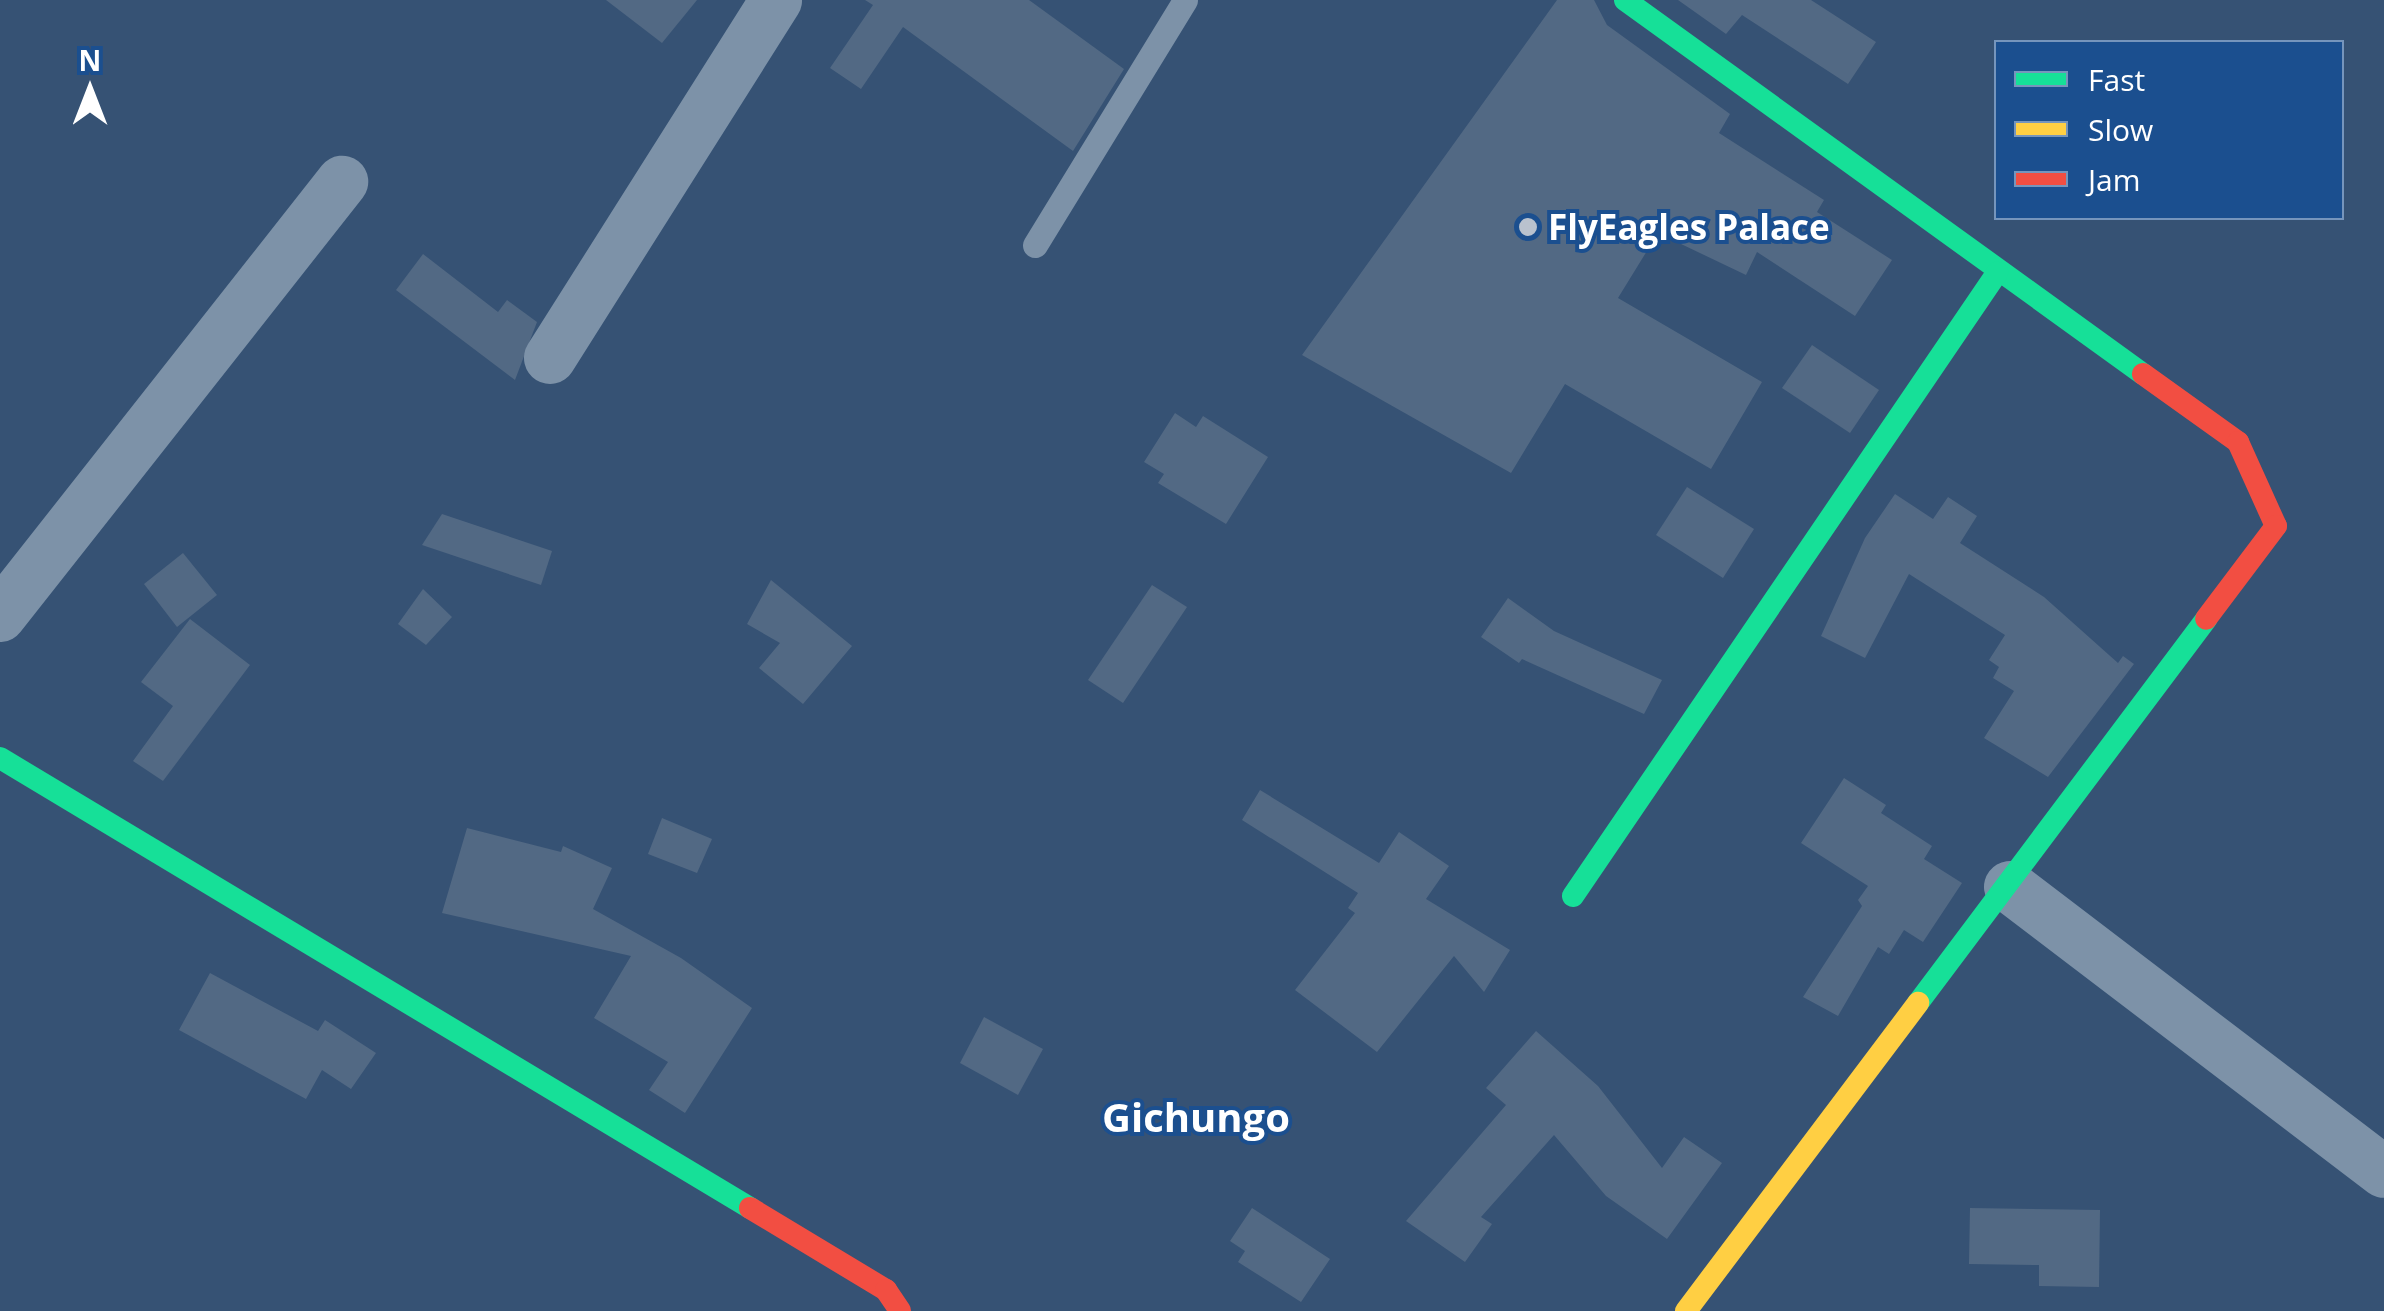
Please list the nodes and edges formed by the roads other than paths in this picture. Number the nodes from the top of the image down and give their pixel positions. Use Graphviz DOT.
graph roads {
  1 [pos="776,0"];
  2 [pos="1185,0"];
  3 [pos="1625,0"];
  4 [pos="342,182"];
  5 [pos="1035,245"];
  6 [pos="1997,274"];
  7 [pos="550,358"];
  8 [pos="0,616"];
  9 [pos="0,758"];
  10 [pos="2010,887"];
  11 [pos="1572,896"];
  12 [pos="2384,1172"];
  13 [pos="900,1311"];
  14 [pos="1686,1311"];
  1 -- 7 [label="street"];
  2 -- 5 [label="lane"];
  3 -- 6 [label="street"];
  4 -- 8 [label="street"];
  6 -- 10 [label="street"];
  6 -- 11 [label="street"];
  9 -- 13 [label="street"];
  10 -- 12 [label="street"];
  10 -- 14 [label="street"];
}
